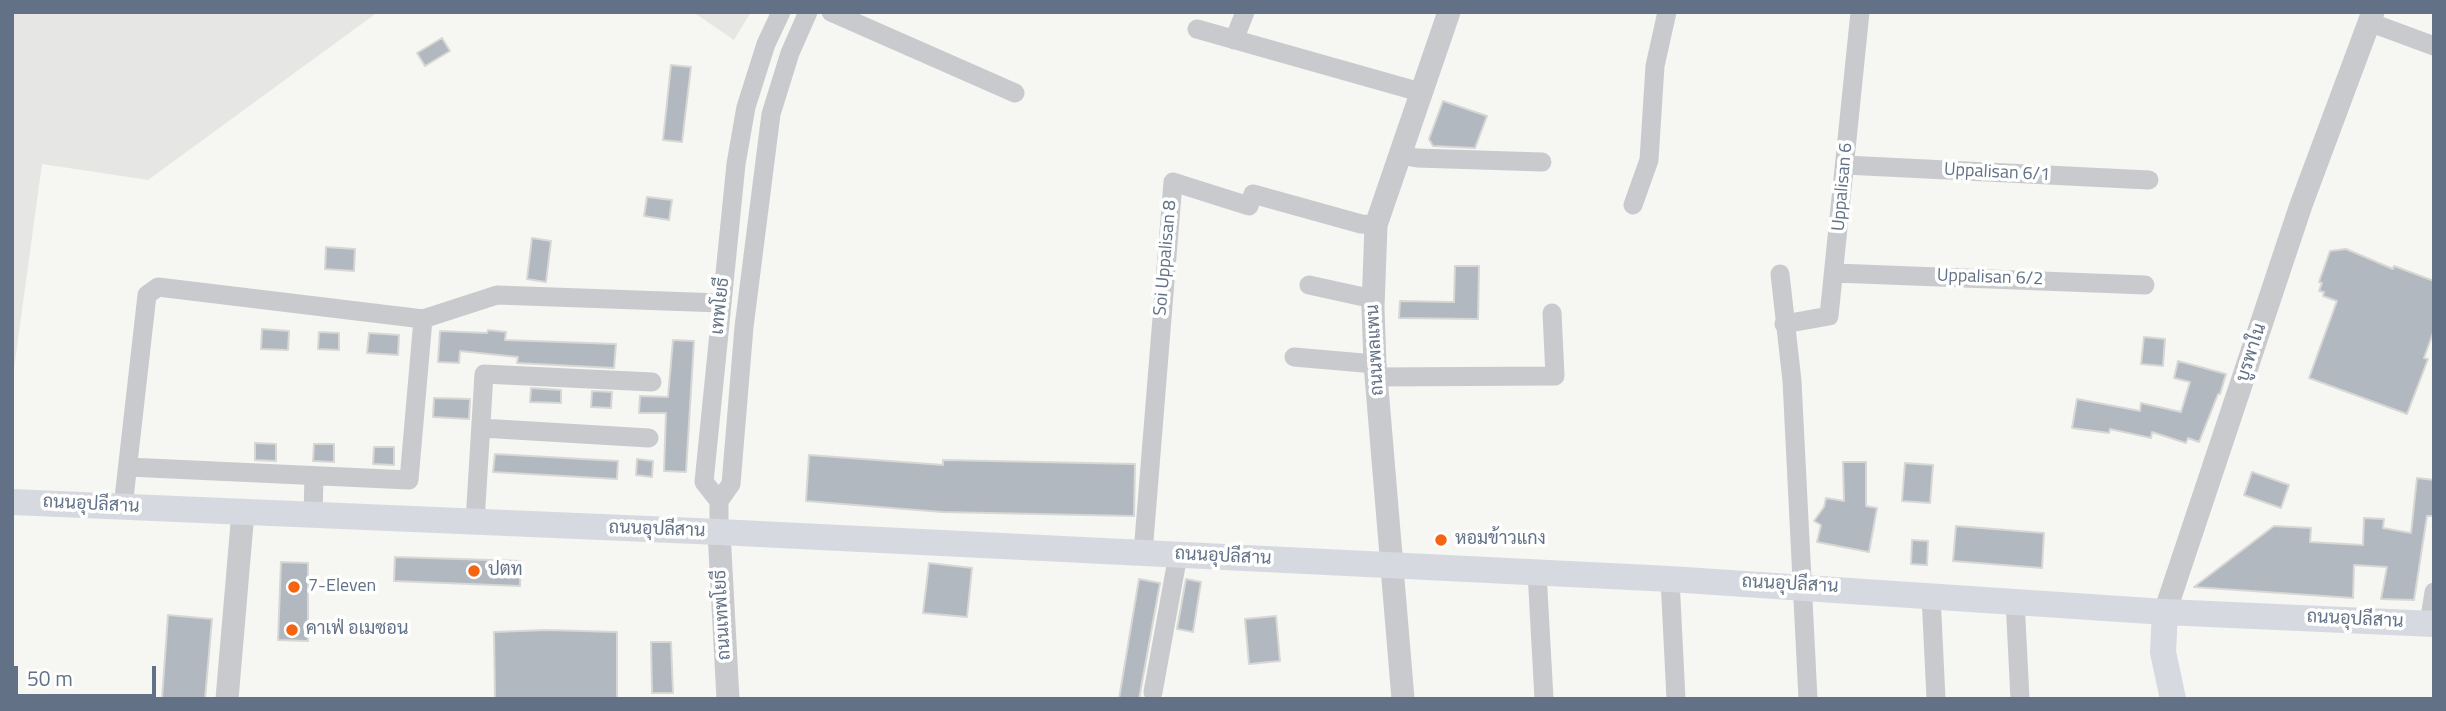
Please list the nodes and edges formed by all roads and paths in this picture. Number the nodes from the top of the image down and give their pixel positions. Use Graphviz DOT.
graph roads {
  1 [pos="781,12"];
  2 [pos="808,12"];
  3 [pos="831,12"];
  4 [pos="1245,12"];
  5 [pos="1449,12"];
  6 [pos="1667,12"];
  7 [pos="1860,12"];
  8 [pos="2371,17"];
  9 [pos="1197,29"];
  10 [pos="1234,40"];
  11 [pos="2434,46"];
  12 [pos="1420,92"];
  13 [pos="1015,93"];
  14 [pos="746,107"];
  15 [pos="771,114"];
  16 [pos="1400,155"];
  17 [pos="1542,162"];
  18 [pos="1845,165"];
  19 [pos="2149,180"];
  20 [pos="1633,205"];
  21 [pos="1376,225"];
  22 [pos="1835,273"];
  23 [pos="1780,274"];
  24 [pos="1309,285"];
  25 [pos="2145,285"];
  26 [pos="1373,299"];
  27 [pos="720,303"];
  28 [pos="1552,313"];
  29 [pos="423,319"];
  30 [pos="1784,324"];
  31 [pos="1294,357"];
  32 [pos="1376,371"];
  33 [pos="652,382"];
  34 [pos="481,428"];
  35 [pos="649,438"];
  36 [pos="128,467"];
  37 [pos="314,476"];
  38 [pos="719,501"];
  39 [pos="12,502"];
  40 [pos="123,507"];
  41 [pos="243,512"];
  42 [pos="313,514"];
  43 [pos="475,522"];
  44 [pos="719,532"];
  45 [pos="1143,553"];
  46 [pos="1178,555"];
  47 [pos="1394,566"];
  48 [pos="1537,572"];
  49 [pos="1670,579"];
  50 [pos="1802,586"];
  51 [pos="2434,592"];
  52 [pos="1931,595"];
  53 [pos="2015,600"];
  54 [pos="2165,612"];
  55 [pos="2431,624"];
  56 [pos="1153,692"];
  57 [pos="227,699"];
  58 [pos="728,699"];
  59 [pos="1403,699"];
  60 [pos="1544,699"];
  61 [pos="1676,699"];
  62 [pos="1808,699"];
  63 [pos="1936,699"];
  64 [pos="2021,699"];
  65 [pos="2173,699"];
  1 -- 14 [label="street, เทพโยธี"];
  2 -- 15 [label="street, เทพโยธี"];
  3 -- 13 [label="street"];
  4 -- 10 [label="street"];
  5 -- 12 [label="street, ถนนพลแพน"];
  6 -- 20 [label="street"];
  7 -- 18 [label="street, Uppalisan 6"];
  8 -- 11 [label="street"];
  8 -- 54 [label="street, บูรพาใน"];
  9 -- 10 [label="street"];
  10 -- 12 [label="street"];
  12 -- 16 [label="street, ถนนพลแพน"];
  14 -- 15 [label="street"];
  14 -- 27 [label="street, เทพโยธี"];
  15 -- 38 [label="street, เทพโยธี"];
  16 -- 17 [label="street"];
  16 -- 21 [label="street, ถนนพลแพน"];
  18 -- 19 [label="street, Uppalisan 6/1"];
  18 -- 22 [label="street, Uppalisan 6"];
  21 -- 26 [label="street, ถนนพลแพน"];
  21 -- 45 [label="street, Soi Uppalisan 8"];
  22 -- 25 [label="street, Uppalisan 6/2"];
  22 -- 30 [label="street, Uppalisan 6"];
  23 -- 30 [label="street"];
  24 -- 26 [label="street"];
  26 -- 32 [label="street, ถนนพลแพน"];
  27 -- 29 [label="street"];
  27 -- 38 [label="street, เทพโยธี"];
  28 -- 32 [label="street"];
  29 -- 36 [label="street"];
  29 -- 37 [label="street"];
  30 -- 50 [label="street"];
  31 -- 32 [label="street"];
  32 -- 47 [label="street, ถนนพลแพน"];
  33 -- 34 [label="street"];
  34 -- 35 [label="street"];
  34 -- 43 [label="street"];
  36 -- 37 [label="street"];
  36 -- 40 [label="street"];
  37 -- 42 [label="street"];
  38 -- 44 [label="street, เทพโยธี"];
  39 -- 40 [label="main road, ถนนอุปลีสาน"];
  40 -- 41 [label="main road, ถนนอุปลีสาน"];
  41 -- 42 [label="main road, ถนนอุปลีสาน"];
  41 -- 57 [label="street"];
  42 -- 43 [label="main road, ถนนอุปลีสาน"];
  43 -- 44 [label="main road, ถนนอุปลีสาน"];
  44 -- 45 [label="main road, ถนนอุปลีสาน"];
  44 -- 58 [label="street, ถนนเทพโยธี"];
  45 -- 46 [label="main road, ถนนอุปลีสาน"];
  46 -- 47 [label="main road, ถนนอุปลีสาน"];
  46 -- 56 [label="street"];
  47 -- 48 [label="main road, ถนนอุปลีสาน"];
  47 -- 59 [label="street, ถนนพลแพน"];
  48 -- 49 [label="main road, ถนนอุปลีสาน"];
  48 -- 60 [label="street"];
  49 -- 50 [label="main road, ถนนอุปลีสาน"];
  49 -- 61 [label="street"];
  50 -- 52 [label="main road, ถนนอุปลีสาน"];
  50 -- 62 [label="street"];
  51 -- 55 [label="street"];
  52 -- 53 [label="main road, ถนนอุปลีสาน"];
  52 -- 63 [label="street"];
  53 -- 54 [label="main road, ถนนอุปลีสาน"];
  53 -- 64 [label="street"];
  54 -- 55 [label="main road, ถนนอุปลีสาน"];
  54 -- 65 [label="main road, บูรพาใน"];
}
